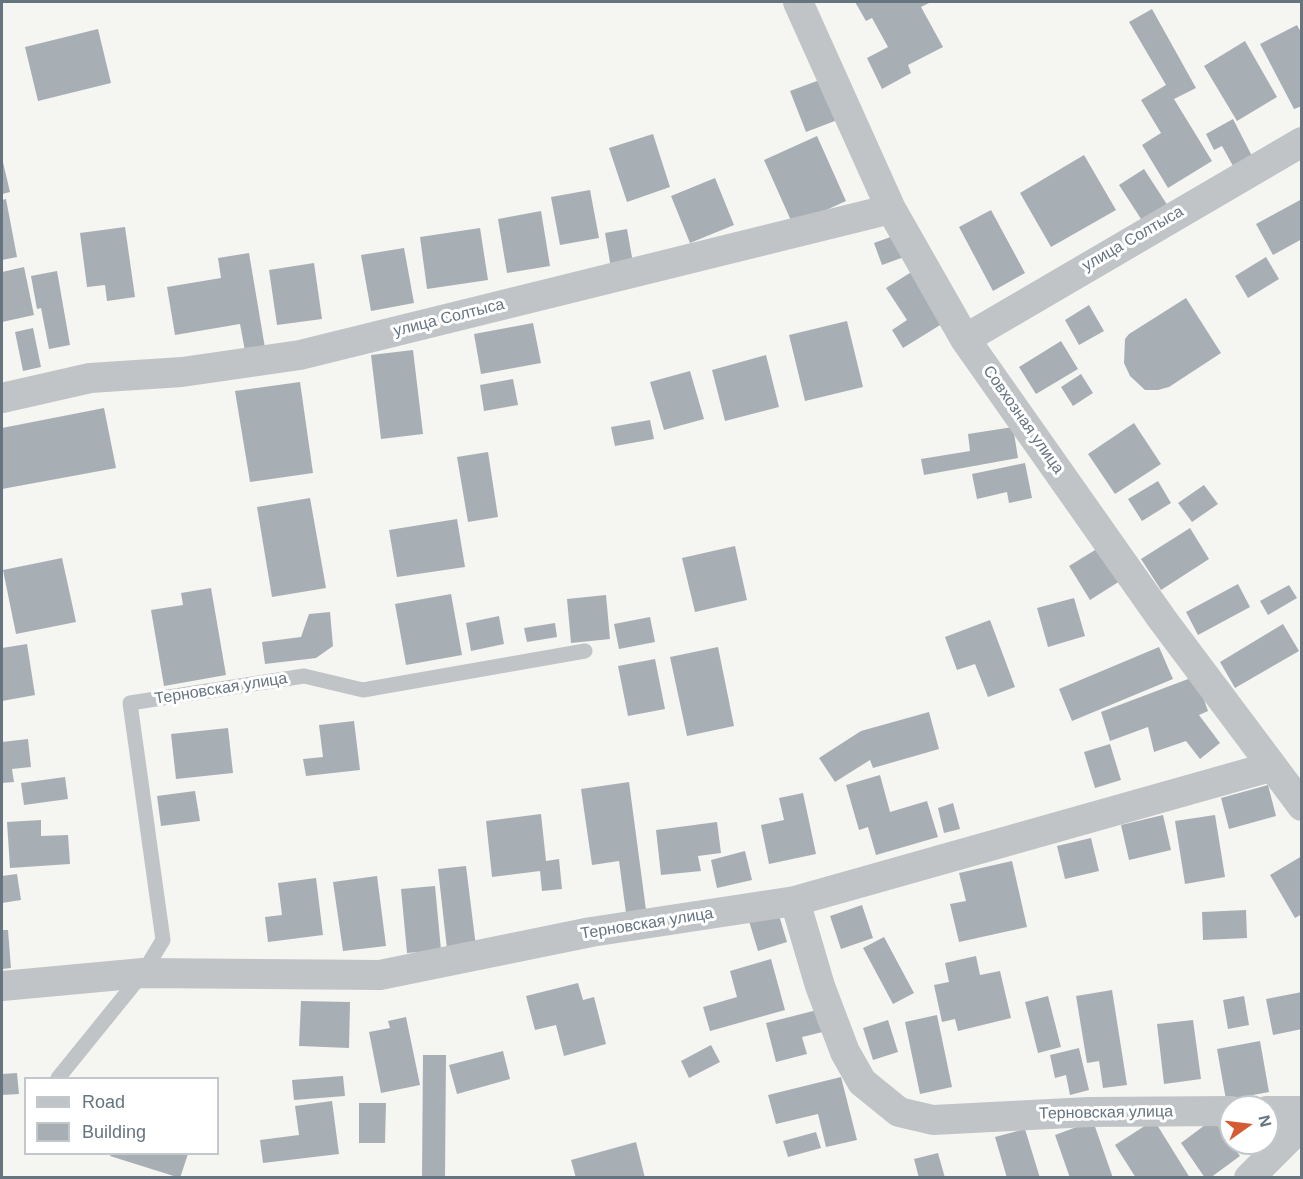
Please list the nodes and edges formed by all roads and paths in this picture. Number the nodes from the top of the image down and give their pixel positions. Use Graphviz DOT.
graph roads {
  1 [pos="798,2"];
  2 [pos="1302,142"];
  3 [pos="891,208"];
  4 [pos="965,339"];
  5 [pos="2,398"];
  6 [pos="585,651"];
  7 [pos="1270,766"];
  8 [pos="1302,806"];
  9 [pos="795,901"];
  10 [pos="142,973"];
  11 [pos="2,986"];
  12 [pos="59,1077"];
  13 [pos="1219,1111"];
  14 [pos="1279,1111"];
  15 [pos="1302,1111"];
  16 [pos="1302,1125"];
  17 [pos="1249,1178"];
  1 -- 3 [label="street, Совхозная улица"];
  2 -- 4 [label="street, улица Солтыса"];
  3 -- 4 [label="street, Совхозная улица"];
  3 -- 5 [label="street, улица Солтыса"];
  4 -- 7 [label="street, Совхозная улица"];
  6 -- 10 [label="lane, Терновская улица"];
  7 -- 8 [label="street, Совхозная улица"];
  7 -- 9 [label="street, Терновская улица"];
  9 -- 10 [label="street, Терновская улица"];
  9 -- 13 [label="street, Терновская улица"];
  10 -- 11 [label="street, Терновская улица"];
  10 -- 12 [label="lane, Терновская улица"];
  14 -- 15 [label="street"];
  16 -- 17 [label="street"];
}
